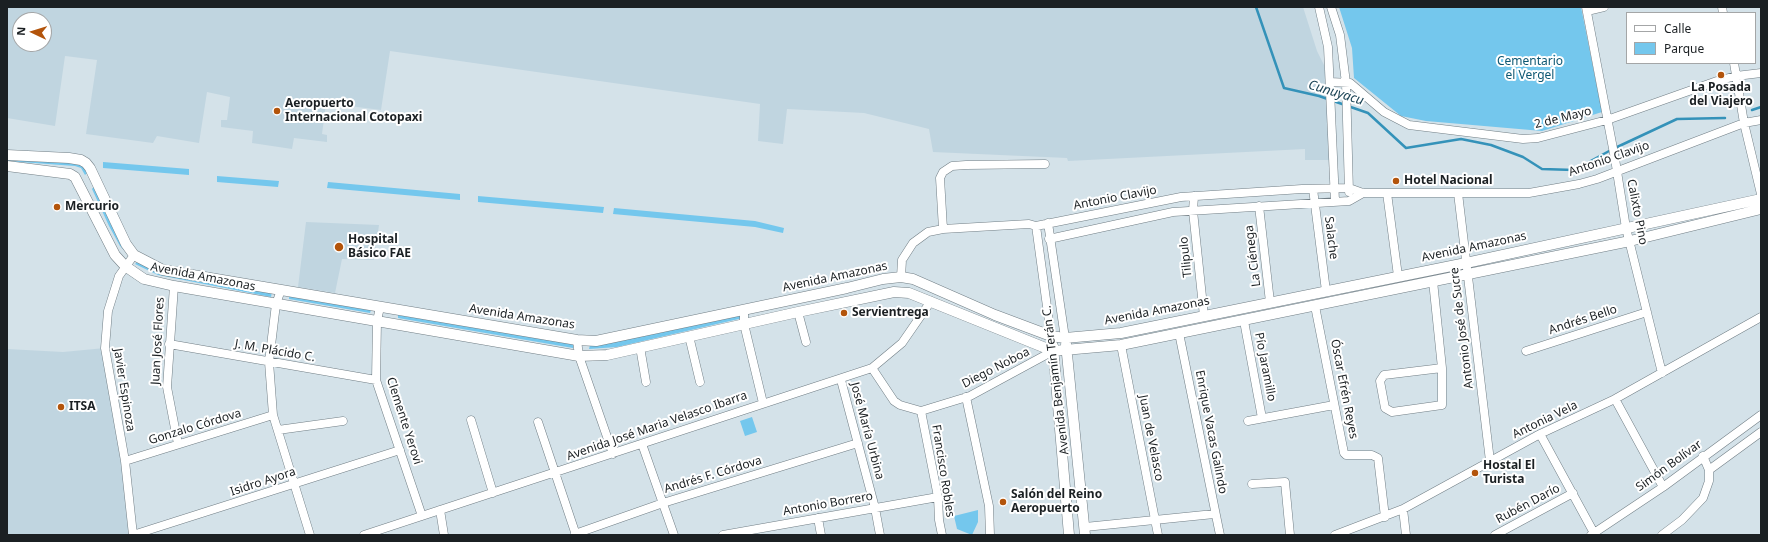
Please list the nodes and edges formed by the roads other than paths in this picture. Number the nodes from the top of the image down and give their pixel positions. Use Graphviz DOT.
graph roads {
  1 [pos="1319,7"];
  2 [pos="1331,7"];
  3 [pos="1604,7"];
  4 [pos="1586,9"];
  5 [pos="1734,64"];
  6 [pos="1761,73"];
  7 [pos="1736,76"];
  8 [pos="1330,82"];
  9 [pos="1346,83"];
  10 [pos="1607,120"];
  11 [pos="1761,120"];
  12 [pos="1744,123"];
  13 [pos="7,155"];
  14 [pos="1045,164"];
  15 [pos="7,166"];
  16 [pos="1617,171"];
  17 [pos="96,180"];
  18 [pos="1335,188"];
  19 [pos="1349,188"];
  20 [pos="82,189"];
  21 [pos="1313,189"];
  22 [pos="1363,193"];
  23 [pos="1387,193"];
  24 [pos="1458,193"];
  25 [pos="1761,194"];
  26 [pos="1194,196"];
  27 [pos="1761,199"];
  28 [pos="1349,201"];
  29 [pos="1314,202"];
  30 [pos="1335,202"];
  31 [pos="1259,206"];
  32 [pos="1761,209"];
  33 [pos="1193,211"];
  34 [pos="1048,223"];
  35 [pos="1036,226"];
  36 [pos="1626,228"];
  37 [pos="943,229"];
  38 [pos="1050,239"];
  39 [pos="1630,241"];
  40 [pos="134,255"];
  41 [pos="1466,263"];
  42 [pos="125,266"];
  43 [pos="1468,275"];
  44 [pos="1398,276"];
  45 [pos="901,277"];
  46 [pos="1433,281"];
  47 [pos="174,286"];
  48 [pos="281,290"];
  49 [pos="1326,290"];
  50 [pos="932,301"];
  51 [pos="1270,302"];
  52 [pos="276,304"];
  53 [pos="1315,306"];
  54 [pos="380,307"];
  55 [pos="744,310"];
  56 [pos="798,312"];
  57 [pos="1647,312"];
  58 [pos="1204,316"];
  59 [pos="1761,317"];
  60 [pos="377,321"];
  61 [pos="1244,321"];
  62 [pos="744,324"];
  63 [pos="1179,333"];
  64 [pos="689,336"];
  65 [pos="1051,336"];
  66 [pos="1065,338"];
  67 [pos="577,340"];
  68 [pos="806,342"];
  69 [pos="169,344"];
  70 [pos="1121,345"];
  71 [pos="640,347"];
  72 [pos="1067,350"];
  73 [pos="1053,351"];
  74 [pos="1526,351"];
  75 [pos="579,356"];
  76 [pos="269,362"];
  77 [pos="872,368"];
  78 [pos="1442,368"];
  79 [pos="1662,373"];
  80 [pos="376,380"];
  81 [pos="841,380"];
  82 [pos="646,382"];
  83 [pos="700,382"];
  84 [pos="966,397"];
  85 [pos="1615,399"];
  86 [pos="763,403"];
  87 [pos="1334,405"];
  88 [pos="921,411"];
  89 [pos="273,415"];
  90 [pos="1761,415"];
  91 [pos="1262,418"];
  92 [pos="471,420"];
  93 [pos="343,421"];
  94 [pos="1248,421"];
  95 [pos="538,422"];
  96 [pos="278,430"];
  97 [pos="1761,432"];
  98 [pos="1540,434"];
  99 [pos="858,443"];
  100 [pos="178,444"];
  101 [pos="642,444"];
  102 [pos="400,450"];
  103 [pos="613,454"];
  104 [pos="1703,456"];
  105 [pos="125,461"];
  106 [pos="1490,461"];
  107 [pos="1709,470"];
  108 [pos="556,473"];
  109 [pos="1252,484"];
  110 [pos="294,485"];
  111 [pos="1663,487"];
  112 [pos="493,493"];
  113 [pos="1573,493"];
  114 [pos="938,497"];
  115 [pos="663,503"];
  116 [pos="875,508"];
  117 [pos="1403,509"];
  118 [pos="440,510"];
  119 [pos="1214,514"];
  120 [pos="422,516"];
  121 [pos="1385,517"];
  122 [pos="818,518"];
  123 [pos="1156,521"];
  124 [pos="763,531"];
  125 [pos="1085,531"];
  126 [pos="576,534"];
  127 [pos="1338,534"];
  128 [pos="1592,534"];
  129 [pos="133,535"];
  130 [pos="310,535"];
  131 [pos="364,535"];
  132 [pos="444,535"];
  133 [pos="674,535"];
  134 [pos="723,535"];
  135 [pos="821,535"];
  136 [pos="880,535"];
  137 [pos="942,535"];
  138 [pos="990,535"];
  139 [pos="1069,535"];
  140 [pos="1158,535"];
  141 [pos="1220,535"];
  142 [pos="1290,535"];
  143 [pos="1406,535"];
  144 [pos="1495,535"];
  145 [pos="1662,535"];
  1 -- 8 [label="street"];
  2 -- 9 [label="street"];
  3 -- 4 [label="street"];
  4 -- 10 [label="street, Calixto Pino"];
  5 -- 7 [label="street"];
  6 -- 7 [label="street, 2 de Mayo"];
  7 -- 10 [label="street, 2 de Mayo"];
  7 -- 12 [label="street"];
  8 -- 9 [label="street, 2 de Mayo"];
  8 -- 18 [label="street"];
  9 -- 10 [label="street, 2 de Mayo"];
  9 -- 19 [label="street"];
  10 -- 16 [label="street, Calixto Pino"];
  11 -- 12 [label="street, Antonio Clavijo"];
  12 -- 16 [label="street, Antonio Clavijo"];
  12 -- 25 [label="street"];
  13 -- 17 [label="main road"];
  14 -- 37 [label="street"];
  15 -- 20 [label="main road, Avenida Amazonas"];
  16 -- 24 [label="street, Antonio Clavijo"];
  16 -- 36 [label="street, Calixto Pino"];
  17 -- 20 [label="main road"];
  17 -- 40 [label="main road"];
  18 -- 19 [label="street, Antonio Clavijo"];
  18 -- 21 [label="street, Antonio Clavijo"];
  18 -- 30 [label="street"];
  19 -- 22 [label="street, Antonio Clavijo"];
  19 -- 28 [label="street"];
  20 -- 42 [label="main road, Avenida Amazonas"];
  21 -- 26 [label="street, Antonio Clavijo"];
  21 -- 29 [label="street, Salache"];
  22 -- 23 [label="street, Antonio Clavijo"];
  22 -- 28 [label="street, Antonio Clavijo"];
  23 -- 24 [label="street, Antonio Clavijo"];
  23 -- 44 [label="street"];
  24 -- 41 [label="street, Antonio José de Sucre"];
  26 -- 33 [label="street, Tilipulo"];
  26 -- 34 [label="street, Antonio Clavijo"];
  27 -- 36 [label="main road, Avenida Amazonas"];
  28 -- 30 [label="street, Antonio Clavijo"];
  29 -- 30 [label="street, Antonio Clavijo"];
  29 -- 31 [label="street, Antonio Clavijo"];
  29 -- 49 [label="street, Salache"];
  31 -- 33 [label="street, Antonio Clavijo"];
  31 -- 51 [label="street, La Ciénega"];
  32 -- 39 [label="main road, Avenida Amazonas"];
  33 -- 38 [label="street, Antonio Clavijo"];
  33 -- 58 [label="street, Tilipulo"];
  34 -- 35 [label="street, Antonio Clavijo"];
  34 -- 38 [label="street, Avenida Benjamín Terán C."];
  35 -- 37 [label="street, Antonio Clavijo"];
  35 -- 65 [label="street, Avenida Benjamín Terán C."];
  36 -- 39 [label="street, Calixto Pino"];
  36 -- 41 [label="main road, Avenida Amazonas"];
  37 -- 45 [label="street, Antonio Clavijo"];
  38 -- 66 [label="street, Avenida Benjamín Terán C."];
  39 -- 43 [label="main road, Avenida Amazonas"];
  39 -- 57 [label="street, Calixto Pino"];
  40 -- 42 [label="street, Javier Espinoza"];
  40 -- 48 [label="main road, Avenida Amazonas"];
  41 -- 43 [label="street, Antonio José de Sucre"];
  41 -- 44 [label="main road, Avenida Amazonas"];
  42 -- 47 [label="main road, Avenida Amazonas"];
  42 -- 105 [label="street, Javier Espinoza"];
  43 -- 46 [label="main road, Avenida Amazonas"];
  43 -- 106 [label="street, Antonio José de Sucre"];
  44 -- 49 [label="main road, Avenida Amazonas"];
  45 -- 55 [label="main road, Avenida Amazonas"];
  45 -- 65 [label="main road, Avenida Amazonas"];
  46 -- 53 [label="main road, Avenida Amazonas"];
  46 -- 78 [label="street"];
  47 -- 52 [label="main road, Avenida Amazonas"];
  47 -- 69 [label="street, Juan José Flores"];
  48 -- 52 [label="street"];
  48 -- 54 [label="main road, Avenida Amazonas"];
  49 -- 51 [label="main road, Avenida Amazonas"];
  50 -- 56 [label="main road, Avenida Amazonas"];
  50 -- 73 [label="main road, Avenida Amazonas"];
  50 -- 77 [label="street, Avenida José Maria Velasco Ibarra"];
  51 -- 58 [label="main road, Avenida Amazonas"];
  52 -- 60 [label="main road, Avenida Amazonas"];
  52 -- 76 [label="street"];
  53 -- 61 [label="main road, Avenida Amazonas"];
  53 -- 87 [label="street, Óscar Efrén Reyes"];
  54 -- 60 [label="street, Clemente Yerovi"];
  54 -- 67 [label="main road, Avenida Amazonas"];
  55 -- 62 [label="street"];
  55 -- 67 [label="main road, Avenida Amazonas"];
  56 -- 62 [label="main road, Avenida Amazonas"];
  56 -- 68 [label="street"];
  57 -- 74 [label="street, Andrés Bello"];
  57 -- 79 [label="street, Calixto Pino"];
  58 -- 66 [label="main road, Avenida Amazonas"];
  59 -- 79 [label="street, Antonia Vela"];
  60 -- 75 [label="main road, Avenida Amazonas"];
  60 -- 80 [label="street, Clemente Yerovi"];
  61 -- 63 [label="main road, Avenida Amazonas"];
  61 -- 91 [label="street, Pío Jaramillo"];
  62 -- 64 [label="main road, Avenida Amazonas"];
  62 -- 86 [label="street"];
  63 -- 70 [label="main road, Avenida Amazonas"];
  63 -- 119 [label="street, Enrique Vacas Galindo"];
  64 -- 71 [label="main road, Avenida Amazonas"];
  64 -- 83 [label="street"];
  65 -- 66 [label="main road, Avenida Amazonas"];
  65 -- 73 [label="main road, Avenida Benjamín Terán C."];
  66 -- 72 [label="main road, Avenida Benjamín Terán C."];
  67 -- 75 [label="street"];
  69 -- 76 [label="street, J. M. Plácido C."];
  69 -- 100 [label="street, Juan José Flores"];
  70 -- 72 [label="main road, Avenida Amazonas"];
  70 -- 123 [label="street, Juan de Velasco"];
  71 -- 75 [label="main road, Avenida Amazonas"];
  71 -- 82 [label="street"];
  72 -- 73 [label="main road, Avenida Amazonas"];
  72 -- 125 [label="main road, Avenida Benjamín Terán C."];
  73 -- 84 [label="street, Diego Noboa"];
  73 -- 139 [label="main road, Avenida Benjamín Terán C."];
  75 -- 103 [label="street"];
  76 -- 80 [label="street, J. M. Plácido C."];
  76 -- 89 [label="street"];
  77 -- 81 [label="street, Avenida José Maria Velasco Ibarra"];
  77 -- 88 [label="street"];
  78 -- 78 [label="street"];
  79 -- 85 [label="street, Antonia Vela"];
  80 -- 102 [label="street, Clemente Yerovi"];
  81 -- 86 [label="street, Avenida José Maria Velasco Ibarra"];
  81 -- 99 [label="street, José María Urbina"];
  84 -- 88 [label="street, Diego Noboa"];
  84 -- 138 [label="street"];
  85 -- 98 [label="street, Antonia Vela"];
  85 -- 111 [label="street"];
  86 -- 101 [label="street, Avenida José Maria Velasco Ibarra"];
  87 -- 91 [label="street"];
  87 -- 121 [label="street, Óscar Efrén Reyes"];
  88 -- 114 [label="street, Francisco Robles"];
  89 -- 96 [label="street"];
  89 -- 100 [label="street, Gonzalo Córdova"];
  90 -- 104 [label="street, Simón Bolívar"];
  91 -- 94 [label="street"];
  92 -- 112 [label="street"];
  93 -- 96 [label="street"];
  95 -- 108 [label="street"];
  96 -- 110 [label="street"];
  97 -- 107 [label="street"];
  98 -- 106 [label="street, Antonia Vela"];
  98 -- 113 [label="street"];
  99 -- 115 [label="street, Andrés F. Córdova"];
  99 -- 116 [label="street, José María Urbina"];
  100 -- 105 [label="street, Gonzalo Córdova"];
  101 -- 103 [label="street, Avenida José Maria Velasco Ibarra"];
  101 -- 115 [label="street"];
  102 -- 110 [label="street, Isidro Ayora"];
  102 -- 120 [label="street, Clemente Yerovi"];
  103 -- 108 [label="street, Avenida José Maria Velasco Ibarra"];
  104 -- 107 [label="street"];
  104 -- 111 [label="street, Simón Bolívar"];
  105 -- 129 [label="street, Javier Espinoza"];
  106 -- 117 [label="street, Antonia Vela"];
  107 -- 145 [label="street"];
  108 -- 112 [label="street, Avenida José Maria Velasco Ibarra"];
  108 -- 126 [label="street"];
  109 -- 142 [label="street"];
  110 -- 129 [label="street, Isidro Ayora"];
  110 -- 130 [label="street"];
  111 -- 128 [label="street, Simón Bolívar"];
  112 -- 118 [label="street, Avenida José Maria Velasco Ibarra"];
  113 -- 128 [label="street"];
  113 -- 144 [label="street, Rubén Darío"];
  114 -- 116 [label="street, Antonio Borrero"];
  114 -- 137 [label="street, Francisco Robles"];
  115 -- 126 [label="street, Andrés F. Córdova"];
  115 -- 133 [label="street"];
  116 -- 122 [label="street, Antonio Borrero"];
  116 -- 136 [label="street, José María Urbina"];
  117 -- 121 [label="street, Antonia Vela"];
  117 -- 143 [label="street"];
  118 -- 120 [label="street, Avenida José Maria Velasco Ibarra"];
  118 -- 132 [label="street"];
  119 -- 123 [label="street"];
  119 -- 141 [label="street, Enrique Vacas Galindo"];
  120 -- 131 [label="street, Avenida José Maria Velasco Ibarra"];
  121 -- 127 [label="street, Antonia Vela"];
  122 -- 124 [label="street, Antonio Borrero"];
  122 -- 135 [label="street"];
  123 -- 125 [label="street"];
  123 -- 140 [label="street, Juan de Velasco"];
  124 -- 134 [label="street, Antonio Borrero"];
}
